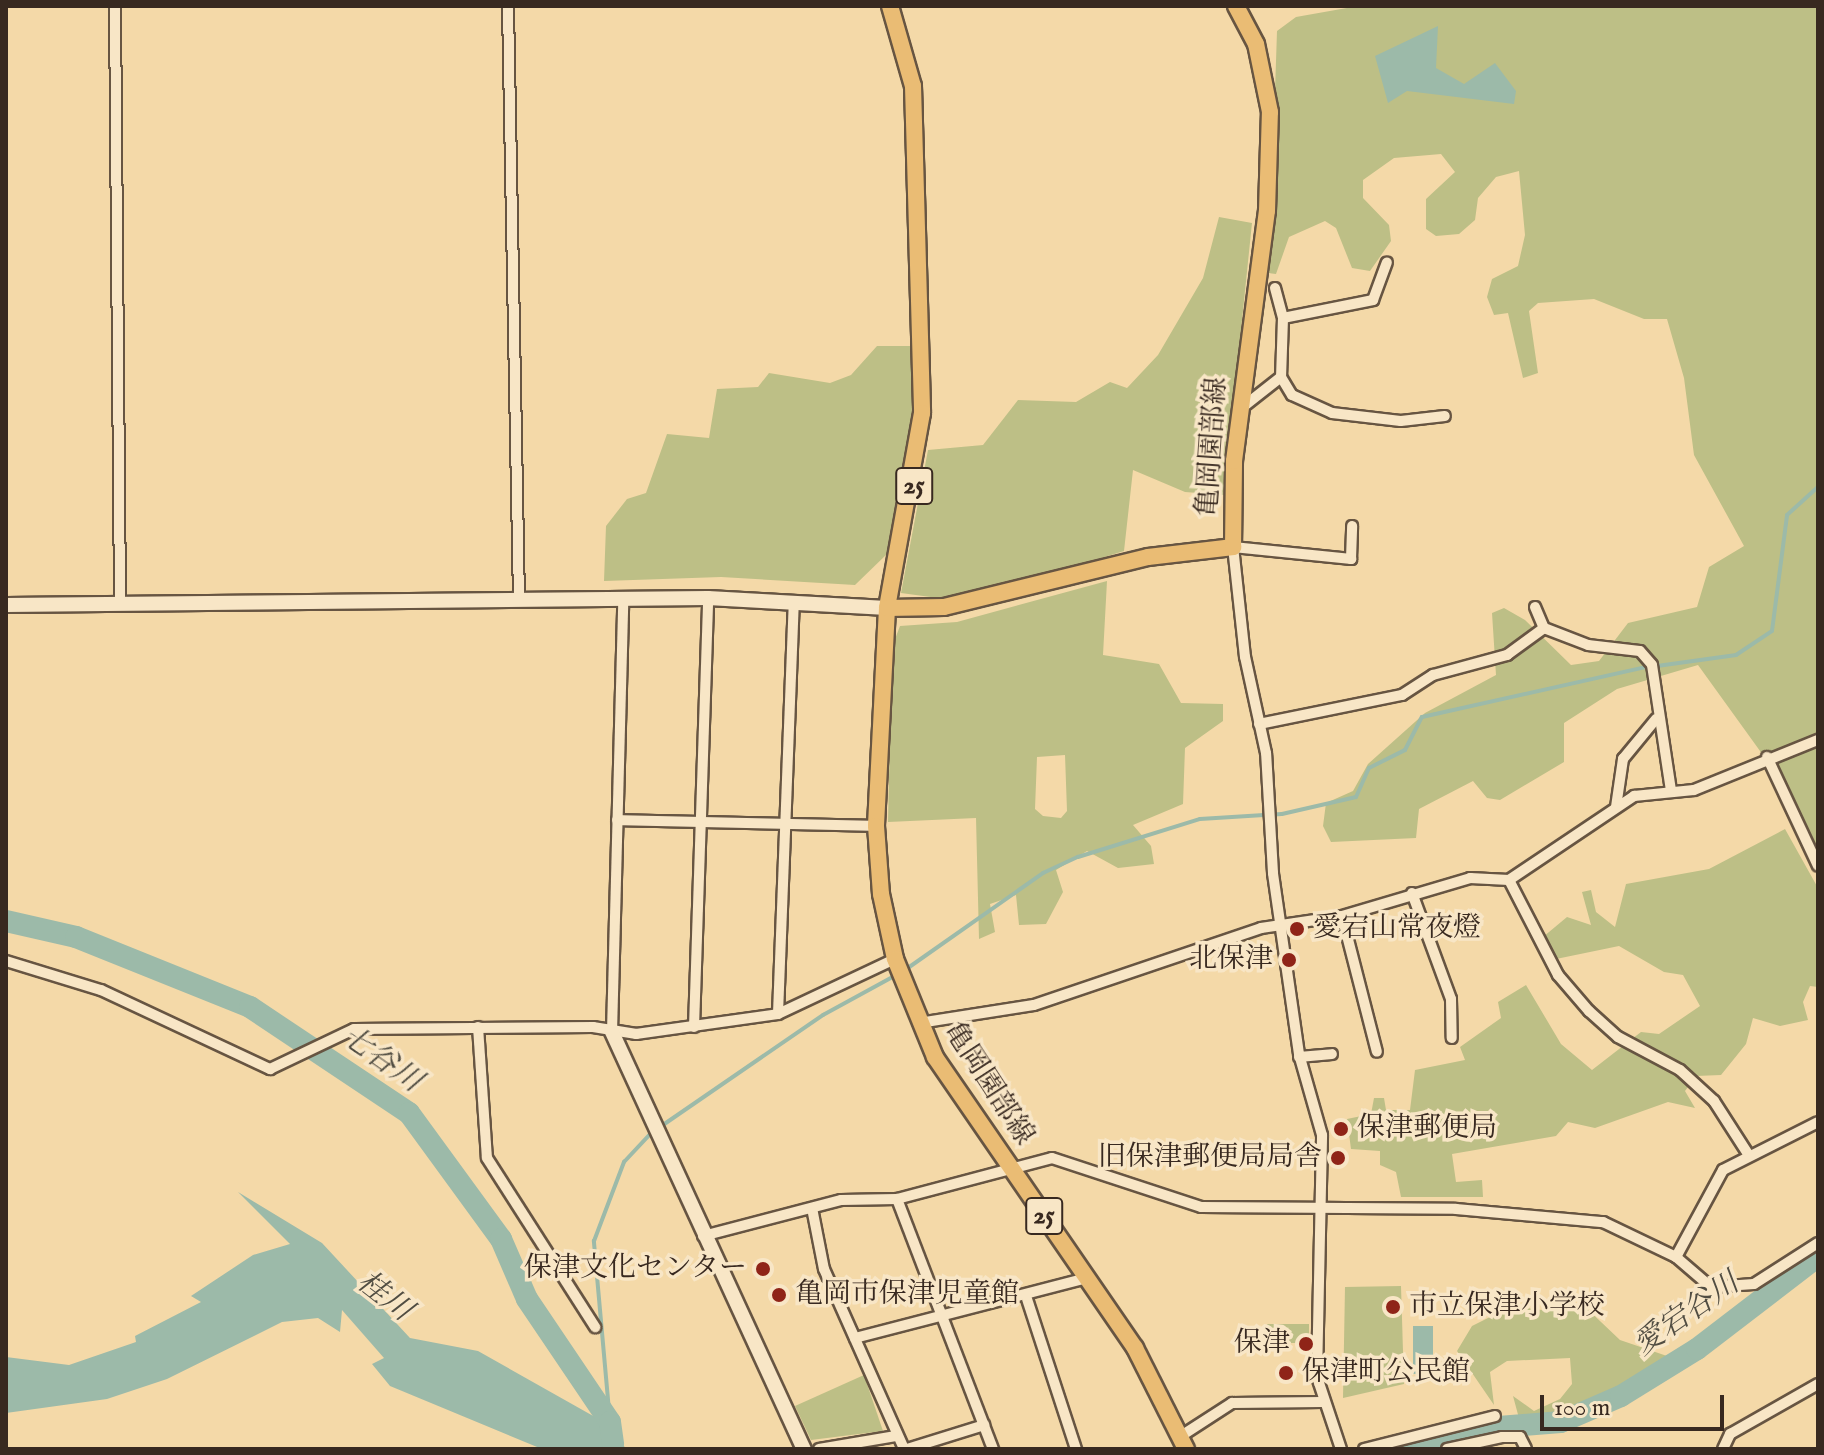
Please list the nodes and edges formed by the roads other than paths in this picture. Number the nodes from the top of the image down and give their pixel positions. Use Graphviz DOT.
graph roads {
  1 [pos="115,6"];
  2 [pos="508,6"];
  3 [pos="890,6"];
  4 [pos="1236,6"];
  5 [pos="1387,262"];
  6 [pos="1275,288"];
  7 [pos="1283,318"];
  8 [pos="1281,377"];
  9 [pos="1239,410"];
  10 [pos="1445,416"];
  11 [pos="1352,526"];
  12 [pos="1233,547"];
  13 [pos="708,598"];
  14 [pos="519,599"];
  15 [pos="623,599"];
  16 [pos="794,601"];
  17 [pos="120,604"];
  18 [pos="6,605"];
  19 [pos="1535,607"];
  20 [pos="887,608"];
  21 [pos="1544,628"];
  22 [pos="1656,719"];
  23 [pos="1259,724"];
  24 [pos="1818,740"];
  25 [pos="1767,757"];
  26 [pos="1671,790"];
  27 [pos="1616,807"];
  28 [pos="617,820"];
  29 [pos="701,820"];
  30 [pos="787,824"];
  31 [pos="876,826"];
  32 [pos="1818,866"];
  33 [pos="1509,880"];
  34 [pos="1412,893"];
  35 [pos="1342,916"];
  36 [pos="1280,926"];
  37 [pos="6,961"];
  38 [pos="896,962"];
  39 [pos="778,1014"];
  40 [pos="919,1023"];
  41 [pos="478,1027"];
  42 [pos="694,1027"];
  43 [pos="612,1032"];
  44 [pos="1452,1038"];
  45 [pos="1377,1052"];
  46 [pos="1332,1054"];
  47 [pos="1299,1057"];
  48 [pos="1818,1122"];
  49 [pos="1748,1154"];
  50 [pos="1010,1166"];
  51 [pos="897,1199"];
  52 [pos="812,1208"];
  53 [pos="1321,1211"];
  54 [pos="703,1236"];
  55 [pos="1818,1243"];
  56 [pos="1676,1257"];
  57 [pos="1087,1278"];
  58 [pos="1027,1299"];
  59 [pos="935,1313"];
  60 [pos="595,1327"];
  61 [pos="855,1338"];
  62 [pos="1818,1384"];
  63 [pos="1322,1402"];
  64 [pos="1495,1416"];
  65 [pos="984,1425"];
  66 [pos="896,1436"];
  67 [pos="1184,1442"];
  68 [pos="1449,1447"];
  69 [pos="804,1449"];
  70 [pos="819,1449"];
  71 [pos="905,1449"];
  72 [pos="993,1449"];
  73 [pos="1076,1449"];
  74 [pos="1341,1449"];
  75 [pos="1364,1449"];
  76 [pos="1437,1449"];
  77 [pos="1526,1449"];
  78 [pos="1723,1449"];
  1 -- 17 [label="street"];
  2 -- 14 [label="street"];
  3 -- 20 [label="main road, 亀岡園部線 / 25"];
  4 -- 9 [label="main road, 亀岡園部線"];
  5 -- 7 [label="street"];
  6 -- 7 [label="street"];
  7 -- 8 [label="street"];
  8 -- 9 [label="street"];
  8 -- 10 [label="street"];
  9 -- 12 [label="main road, 亀岡園部線"];
  11 -- 12 [label="street"];
  12 -- 20 [label="main road, 亀岡園部線"];
  12 -- 23 [label="street"];
  13 -- 15 [label="street"];
  13 -- 16 [label="street"];
  13 -- 29 [label="street"];
  14 -- 15 [label="street"];
  14 -- 17 [label="street"];
  15 -- 28 [label="street"];
  16 -- 20 [label="street"];
  16 -- 30 [label="street"];
  17 -- 18 [label="street"];
  19 -- 21 [label="street"];
  20 -- 31 [label="main road, 亀岡園部線 / 25"];
  21 -- 22 [label="street"];
  21 -- 23 [label="street"];
  22 -- 26 [label="street"];
  22 -- 27 [label="street"];
  23 -- 36 [label="street"];
  24 -- 25 [label="street"];
  25 -- 26 [label="street"];
  25 -- 32 [label="street"];
  26 -- 27 [label="street"];
  27 -- 33 [label="street"];
  28 -- 29 [label="street"];
  28 -- 43 [label="street"];
  29 -- 30 [label="street"];
  29 -- 42 [label="street"];
  30 -- 31 [label="street"];
  30 -- 39 [label="street"];
  31 -- 38 [label="main road, 亀岡園部線 / 25"];
  33 -- 34 [label="street"];
  33 -- 49 [label="street"];
  34 -- 35 [label="street"];
  34 -- 44 [label="street"];
  35 -- 36 [label="street"];
  35 -- 45 [label="street"];
  36 -- 40 [label="street"];
  36 -- 47 [label="street"];
  37 -- 41 [label="street"];
  38 -- 39 [label="street"];
  38 -- 40 [label="main road, 亀岡園部線 / 25"];
  39 -- 42 [label="street"];
  40 -- 50 [label="main road, 亀岡園部線 / 25"];
  41 -- 43 [label="street"];
  41 -- 60 [label="street"];
  42 -- 43 [label="street"];
  43 -- 54 [label="street"];
  46 -- 47 [label="street"];
  47 -- 53 [label="street"];
  48 -- 49 [label="street"];
  49 -- 56 [label="street"];
  50 -- 51 [label="street"];
  50 -- 53 [label="street"];
  50 -- 57 [label="main road, 亀岡園部線 / 25"];
  51 -- 52 [label="street"];
  51 -- 59 [label="street"];
  52 -- 54 [label="street"];
  52 -- 61 [label="street"];
  53 -- 56 [label="street"];
  53 -- 63 [label="street"];
  54 -- 69 [label="street"];
  55 -- 56 [label="street"];
  57 -- 58 [label="street"];
  57 -- 67 [label="main road, 亀岡園部線 / 25"];
  58 -- 59 [label="street"];
  58 -- 73 [label="street"];
  59 -- 61 [label="street"];
  59 -- 65 [label="street"];
  61 -- 66 [label="street"];
  62 -- 78 [label="street"];
  63 -- 67 [label="street"];
  63 -- 74 [label="street"];
  64 -- 75 [label="street"];
  65 -- 71 [label="street"];
  65 -- 72 [label="street"];
  66 -- 70 [label="street"];
  66 -- 71 [label="street"];
  68 -- 76 [label="street"];
  68 -- 77 [label="street"];
}
